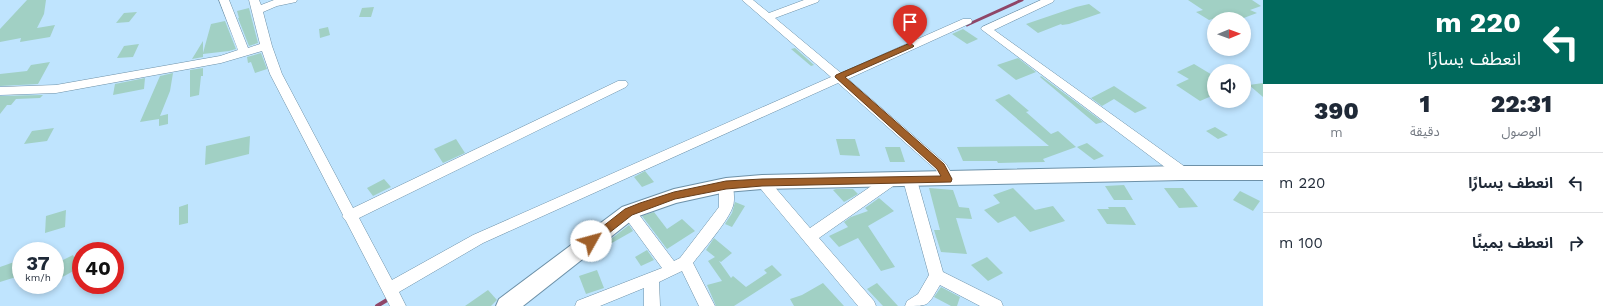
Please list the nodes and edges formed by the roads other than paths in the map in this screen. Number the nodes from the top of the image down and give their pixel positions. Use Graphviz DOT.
graph roads {
  1 [pos="224,0"];
  2 [pos="292,0"];
  3 [pos="747,0"];
  4 [pos="814,0"];
  5 [pos="1048,0"];
  6 [pos="276,2"];
  7 [pos="256,5"];
  8 [pos="767,16"];
  9 [pos="967,21"];
  10 [pos="266,46"];
  11 [pos="244,52"];
  12 [pos="839,77"];
  13 [pos="622,84"];
  14 [pos="0,91"];
  15 [pos="1183,173"];
  16 [pos="1263,173"];
  17 [pos="948,179"];
  18 [pos="891,180"];
  19 [pos="910,180"];
  20 [pos="762,182"];
  21 [pos="726,185"];
  22 [pos="629,212"];
  23 [pos="350,216"];
  24 [pos="809,237"];
  25 [pos="679,266"];
  26 [pos="937,276"];
  27 [pos="651,279"];
  28 [pos="390,289"];
  29 [pos="516,304"];
  30 [pos="398,306"];
  31 [pos="583,306"];
  32 [pos="652,306"];
  33 [pos="707,306"];
  34 [pos="868,306"];
  35 [pos="913,306"];
  36 [pos="994,306"];
  1 -- 11 [label="street"];
  2 -- 6 [label="street"];
  3 -- 8 [label="street"];
  4 -- 8 [label="street"];
  5 -- 15 [label="street"];
  6 -- 7 [label="street"];
  7 -- 10 [label="street"];
  8 -- 12 [label="street"];
  9 -- 12 [label="street"];
  10 -- 11 [label="street"];
  10 -- 23 [label="street"];
  11 -- 14 [label="street"];
  12 -- 17 [label="street"];
  12 -- 28 [label="street"];
  13 -- 23 [label="street"];
  15 -- 16 [label="street"];
  15 -- 17 [label="street"];
  17 -- 19 [label="street"];
  18 -- 19 [label="street"];
  18 -- 20 [label="street"];
  18 -- 24 [label="street"];
  19 -- 26 [label="street"];
  20 -- 21 [label="street"];
  20 -- 24 [label="street"];
  21 -- 22 [label="street"];
  21 -- 25 [label="street"];
  22 -- 25 [label="street"];
  22 -- 29 [label="street"];
  23 -- 28 [label="street"];
  24 -- 34 [label="street"];
  25 -- 27 [label="street"];
  25 -- 33 [label="street"];
  26 -- 35 [label="street"];
  26 -- 36 [label="street"];
  27 -- 31 [label="street"];
  27 -- 32 [label="street"];
  28 -- 30 [label="street"];
}
